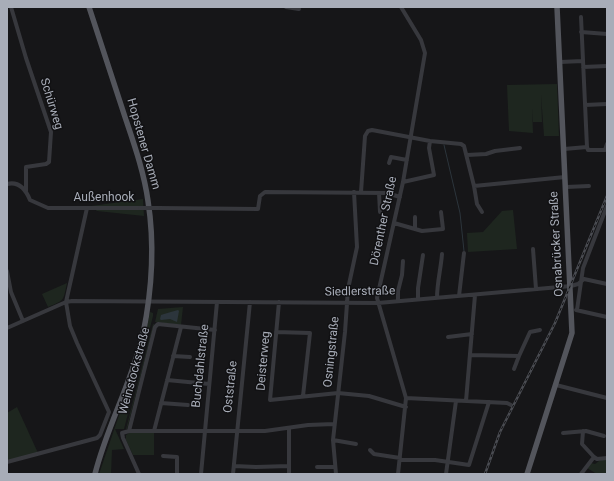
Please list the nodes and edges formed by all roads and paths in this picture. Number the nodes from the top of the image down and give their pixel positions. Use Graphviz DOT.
graph roads {
  1 [pos="11,7"];
  2 [pos="89,7"];
  3 [pos="286,7"];
  4 [pos="402,7"];
  5 [pos="557,7"];
  6 [pos="298,9"];
  7 [pos="580,17"];
  8 [pos="581,32"];
  9 [pos="607,34"];
  10 [pos="583,61"];
  11 [pos="560,62"];
  12 [pos="607,66"];
  13 [pos="583,68"];
  14 [pos="607,104"];
  15 [pos="585,105"];
  16 [pos="411,137"];
  17 [pos="430,141"];
  18 [pos="607,144"];
  19 [pos="587,147"];
  20 [pos="520,148"];
  21 [pos="564,149"];
  22 [pos="467,155"];
  23 [pos="407,160"];
  24 [pos="390,163"];
  25 [pos="565,177"];
  26 [pos="403,182"];
  27 [pos="7,184"];
  28 [pos="474,186"];
  29 [pos="589,186"];
  30 [pos="566,187"];
  31 [pos="26,191"];
  32 [pos="354,192"];
  33 [pos="361,192"];
  34 [pos="380,193"];
  35 [pos="400,197"];
  36 [pos="607,206"];
  37 [pos="87,208"];
  38 [pos="380,212"];
  39 [pos="441,212"];
  40 [pos="482,212"];
  41 [pos="415,217"];
  42 [pos="602,220"];
  43 [pos="607,222"];
  44 [pos="394,223"];
  45 [pos="415,229"];
  46 [pos="532,249"];
  47 [pos="464,253"];
  48 [pos="442,254"];
  49 [pos="424,255"];
  50 [pos="403,261"];
  51 [pos="7,271"];
  52 [pos="582,280"];
  53 [pos="607,284"];
  54 [pos="570,286"];
  55 [pos="536,289"];
  56 [pos="475,295"];
  57 [pos="459,296"];
  58 [pos="438,298"];
  59 [pos="418,299"];
  60 [pos="149,301"];
  61 [pos="398,301"];
  62 [pos="66,302"];
  63 [pos="217,302"];
  64 [pos="250,302"];
  65 [pos="279,302"];
  66 [pos="347,303"];
  67 [pos="378,303"];
  68 [pos="574,310"];
  69 [pos="607,317"];
  70 [pos="23,321"];
  71 [pos="181,327"];
  72 [pos="7,328"];
  73 [pos="215,330"];
  74 [pos="540,330"];
  75 [pos="276,332"];
  76 [pos="472,334"];
  77 [pos="448,336"];
  78 [pos="471,355"];
  79 [pos="173,356"];
  80 [pos="519,356"];
  81 [pos="190,357"];
  82 [pos="514,369"];
  83 [pos="167,380"];
  84 [pos="209,384"];
  85 [pos="556,386"];
  86 [pos="338,393"];
  87 [pos="303,396"];
  88 [pos="406,398"];
  89 [pos="607,398"];
  90 [pos="456,401"];
  91 [pos="466,401"];
  92 [pos="489,402"];
  93 [pos="161,403"];
  94 [pos="188,405"];
  95 [pos="511,405"];
  96 [pos="406,407"];
  97 [pos="334,424"];
  98 [pos="289,428"];
  99 [pos="129,431"];
  100 [pos="154,431"];
  101 [pos="205,432"];
  102 [pos="237,432"];
  103 [pos="583,432"];
  104 [pos="563,433"];
  105 [pos="604,436"];
  106 [pos="333,440"];
  107 [pos="356,444"];
  108 [pos="370,450"];
  109 [pos="163,456"];
  110 [pos="594,457"];
  111 [pos="607,458"];
  112 [pos="400,459"];
  113 [pos="7,462"];
  114 [pos="447,462"];
  115 [pos="234,466"];
  116 [pos="289,466"];
  117 [pos="317,467"];
  118 [pos="335,467"];
  119 [pos="95,474"];
  120 [pos="139,474"];
  121 [pos="177,474"];
  122 [pos="201,474"];
  123 [pos="233,474"];
  124 [pos="289,474"];
  125 [pos="336,474"];
  126 [pos="398,474"];
  127 [pos="446,474"];
  128 [pos="527,474"];
  129 [pos="581,474"];
  1 -- 31 [label="street, Schürweg"];
  2 -- 60 [label="main road, Hopstener Damm"];
  3 -- 6 [label="street"];
  4 -- 16 [label="street, Dörenther Straße"];
  5 -- 11 [label="main road, Osnabrücker Straße"];
  7 -- 8 [label="street"];
  8 -- 9 [label="street"];
  8 -- 10 [label="street"];
  10 -- 11 [label="street"];
  10 -- 13 [label="street"];
  11 -- 21 [label="main road, Osnabrücker Straße"];
  12 -- 13 [label="street"];
  13 -- 15 [label="street"];
  14 -- 15 [label="street"];
  15 -- 19 [label="street"];
  16 -- 17 [label="street"];
  16 -- 23 [label="street, Dörenther Straße"];
  16 -- 33 [label="street"];
  17 -- 22 [label="street"];
  17 -- 26 [label="street"];
  18 -- 19 [label="street"];
  19 -- 21 [label="street"];
  20 -- 22 [label="street"];
  21 -- 25 [label="main road, Osnabrücker Straße"];
  22 -- 28 [label="street"];
  23 -- 24 [label="street, Dörenther Straße"];
  23 -- 26 [label="street, Dörenther Straße"];
  25 -- 28 [label="street"];
  25 -- 30 [label="main road, Osnabrücker Straße"];
  26 -- 35 [label="street, Dörenther Straße"];
  27 -- 31 [label="street, Außenhook"];
  28 -- 40 [label="street"];
  29 -- 30 [label="street"];
  30 -- 54 [label="main road, Osnabrücker Straße"];
  31 -- 37 [label="street, Außenhook"];
  32 -- 33 [label="street"];
  32 -- 37 [label="street, Außenhook, bridge"];
  32 -- 66 [label="street, Osningstraße"];
  33 -- 34 [label="street"];
  34 -- 35 [label="street"];
  34 -- 38 [label="street"];
  35 -- 44 [label="street, Dörenther Straße"];
  36 -- 42 [label="street, Osnabrücker Straße"];
  37 -- 62 [label="street"];
  39 -- 45 [label="street"];
  41 -- 45 [label="street"];
  42 -- 43 [label="street"];
  42 -- 52 [label="street, Osnabrücker Straße"];
  44 -- 45 [label="street"];
  44 -- 67 [label="street, Dörenther Straße"];
  46 -- 55 [label="street"];
  47 -- 57 [label="street"];
  48 -- 58 [label="street"];
  49 -- 59 [label="street"];
  50 -- 61 [label="street"];
  51 -- 70 [label="street"];
  52 -- 53 [label="street"];
  52 -- 54 [label="street"];
  52 -- 68 [label="street, Osnabrücker Straße"];
  54 -- 55 [label="street, Siedlerstraße"];
  54 -- 68 [label="main road, Osnabrücker Straße"];
  55 -- 56 [label="street, Siedlerstraße"];
  56 -- 57 [label="street, Siedlerstraße"];
  56 -- 76 [label="street"];
  57 -- 58 [label="street, Siedlerstraße"];
  58 -- 59 [label="street, Siedlerstraße"];
  59 -- 61 [label="street, Siedlerstraße"];
  60 -- 62 [label="street, Siedlerstraße"];
  60 -- 63 [label="street, Siedlerstraße"];
  60 -- 119 [label="main road, Hopstener Damm"];
  61 -- 67 [label="street, Siedlerstraße"];
  62 -- 70 [label="street"];
  62 -- 113 [label="street"];
  63 -- 64 [label="street, Siedlerstraße"];
  63 -- 73 [label="street, Buchdahlstraße"];
  64 -- 65 [label="street, Siedlerstraße"];
  64 -- 102 [label="street, Oststraße"];
  65 -- 66 [label="street, Siedlerstraße"];
  65 -- 75 [label="street, Deisterweg"];
  66 -- 67 [label="street, Siedlerstraße"];
  66 -- 86 [label="street, Osningstraße"];
  67 -- 88 [label="street, Dörenther Straße"];
  68 -- 69 [label="street"];
  68 -- 85 [label="main road, Osnabrücker Straße"];
  70 -- 72 [label="street"];
  71 -- 73 [label="street, Weinstockstraße"];
  71 -- 79 [label="street"];
  71 -- 99 [label="street, Weinstockstraße"];
  73 -- 84 [label="street, Buchdahlstraße"];
  74 -- 80 [label="street"];
  75 -- 87 [label="street"];
  75 -- 87 [label="street, Deisterweg"];
  76 -- 77 [label="street"];
  76 -- 78 [label="street"];
  78 -- 80 [label="street"];
  78 -- 91 [label="street"];
  79 -- 81 [label="street"];
  79 -- 83 [label="street"];
  80 -- 82 [label="street"];
  83 -- 84 [label="street"];
  83 -- 93 [label="street"];
  84 -- 101 [label="street, Buchdahlstraße"];
  85 -- 89 [label="street"];
  85 -- 128 [label="main road, Osnabrücker Straße"];
  86 -- 87 [label="street, Deisterweg"];
  86 -- 96 [label="street, Deisterweg"];
  86 -- 97 [label="street, Osningstraße"];
  88 -- 90 [label="street"];
  88 -- 96 [label="street, Dörenther Straße"];
  90 -- 91 [label="street"];
  90 -- 114 [label="street"];
  91 -- 92 [label="street"];
  92 -- 95 [label="street"];
  92 -- 114 [label="street"];
  93 -- 94 [label="street"];
  93 -- 100 [label="street"];
  96 -- 112 [label="street, Dörenther Straße"];
  97 -- 98 [label="street"];
  97 -- 106 [label="street, Osningstraße"];
  98 -- 102 [label="street"];
  98 -- 116 [label="street"];
  99 -- 100 [label="street"];
  99 -- 120 [label="street"];
  100 -- 101 [label="street"];
  101 -- 102 [label="street"];
  101 -- 122 [label="street, Buchdahlstraße"];
  102 -- 115 [label="street, Oststraße"];
  103 -- 104 [label="street"];
  103 -- 105 [label="street"];
  103 -- 110 [label="street"];
  106 -- 107 [label="street"];
  106 -- 118 [label="street, Osningstraße"];
  108 -- 112 [label="street"];
  109 -- 121 [label="street"];
  110 -- 111 [label="street"];
  110 -- 129 [label="street"];
  112 -- 114 [label="street"];
  112 -- 126 [label="street, Dörenther Straße"];
  114 -- 127 [label="street"];
  115 -- 116 [label="street"];
  115 -- 123 [label="street, Oststraße"];
  116 -- 124 [label="street"];
  117 -- 118 [label="street"];
  118 -- 125 [label="street, Osningstraße"];
}
